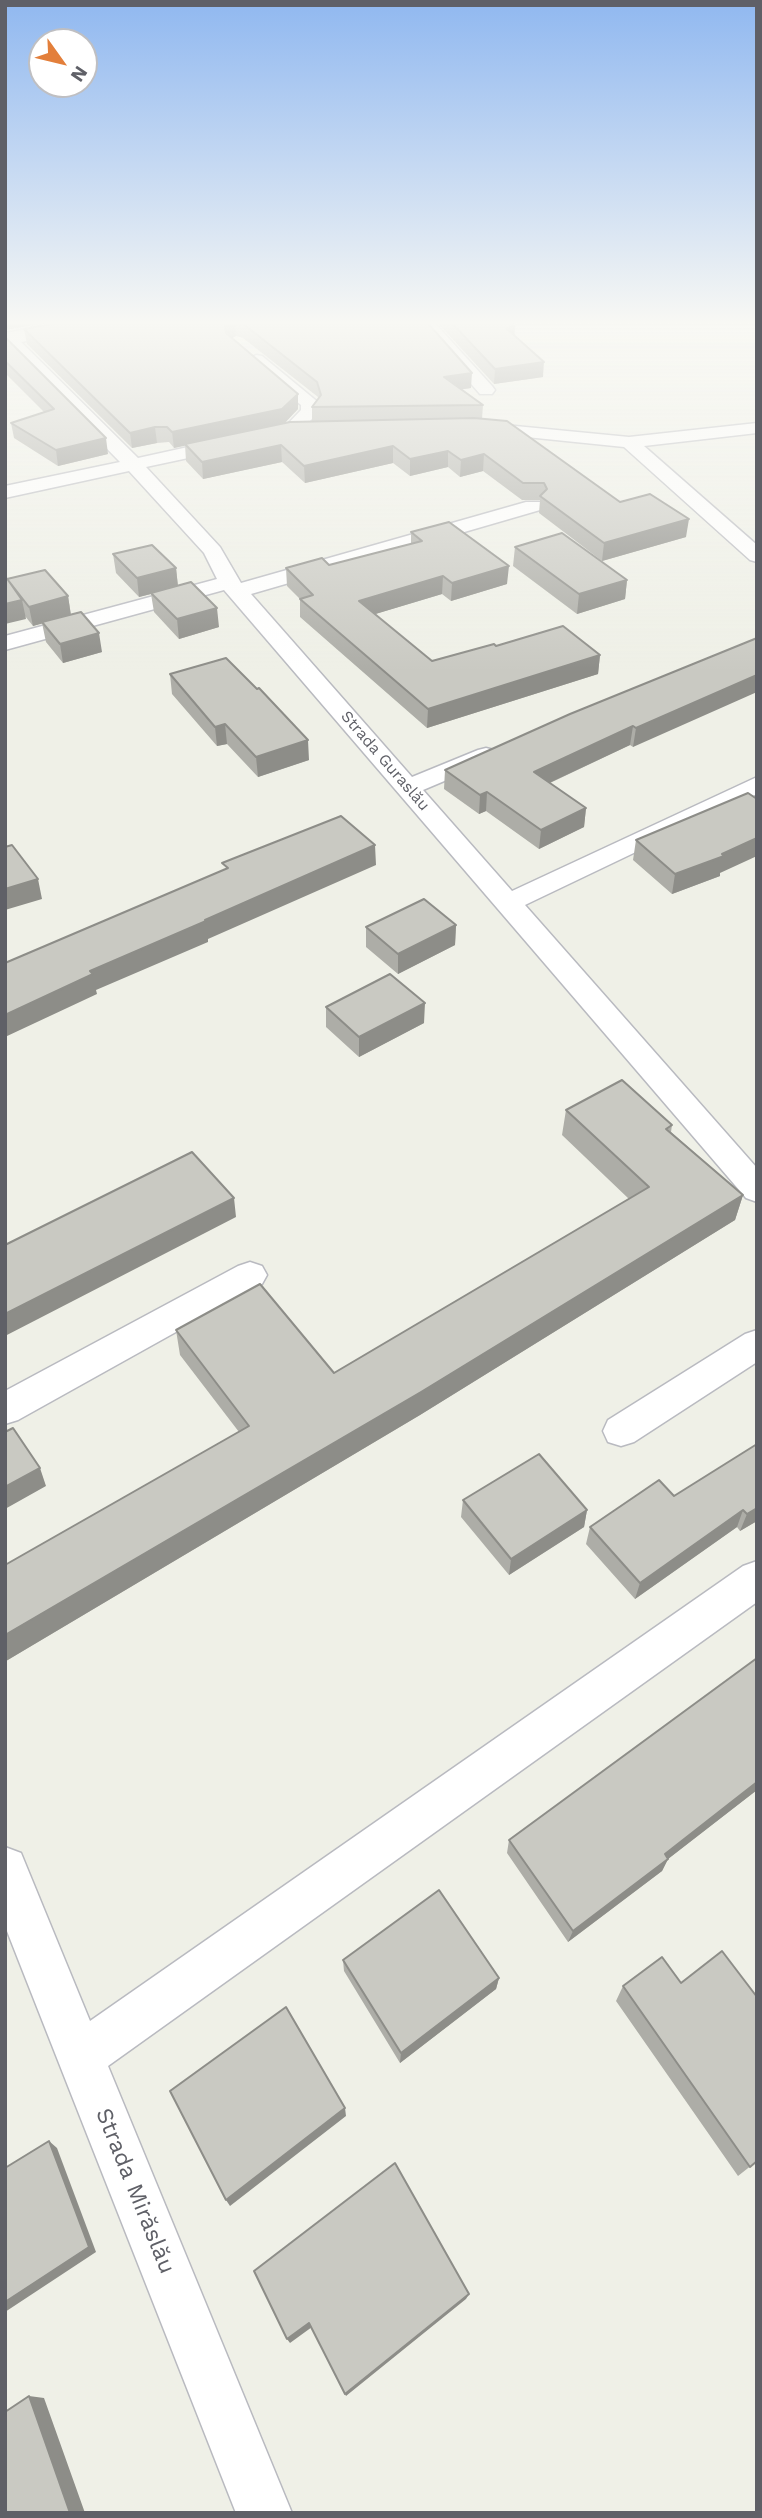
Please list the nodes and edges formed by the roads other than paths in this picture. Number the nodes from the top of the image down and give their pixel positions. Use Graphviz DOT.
graph roads {
  1 [pos="107,438"];
  2 [pos="593,438"];
  3 [pos="670,438"];
  4 [pos="251,440"];
  5 [pos="629,442"];
  6 [pos="133,464"];
  7 [pos="5,492"];
  8 [pos="533,506"];
  9 [pos="757,556"];
  10 [pos="233,587"];
  11 [pos="5,643"];
  12 [pos="511,745"];
  13 [pos="757,784"];
  14 [pos="408,788"];
  15 [pos="508,903"];
  16 [pos="757,1190"];
  17 [pos="250,1275"];
  18 [pos="757,1344"];
  19 [pos="5,1409"];
  20 [pos="621,1431"];
  21 [pos="757,1579"];
  22 [pos="5,1869"];
  23 [pos="81,2056"];
  24 [pos="264,2513"];
  1 -- 6 [label="street, Strada Guraslău"];
  2 -- 5 [label="street"];
  3 -- 5 [label="street"];
  4 -- 6 [label="street"];
  5 -- 9 [label="street"];
  6 -- 7 [label="street"];
  6 -- 10 [label="street, Strada Guraslău"];
  8 -- 10 [label="street"];
  10 -- 11 [label="street"];
  10 -- 14 [label="street, Strada Guraslău"];
  12 -- 14 [label="street"];
  13 -- 15 [label="street"];
  14 -- 15 [label="street, Strada Guraslău"];
  15 -- 16 [label="street, Strada Guraslău"];
  17 -- 19 [label="street"];
  18 -- 20 [label="street"];
  21 -- 23 [label="street"];
  22 -- 23 [label="street, Strada Mirăslău"];
  23 -- 24 [label="street, Strada Mirăslău"];
}
